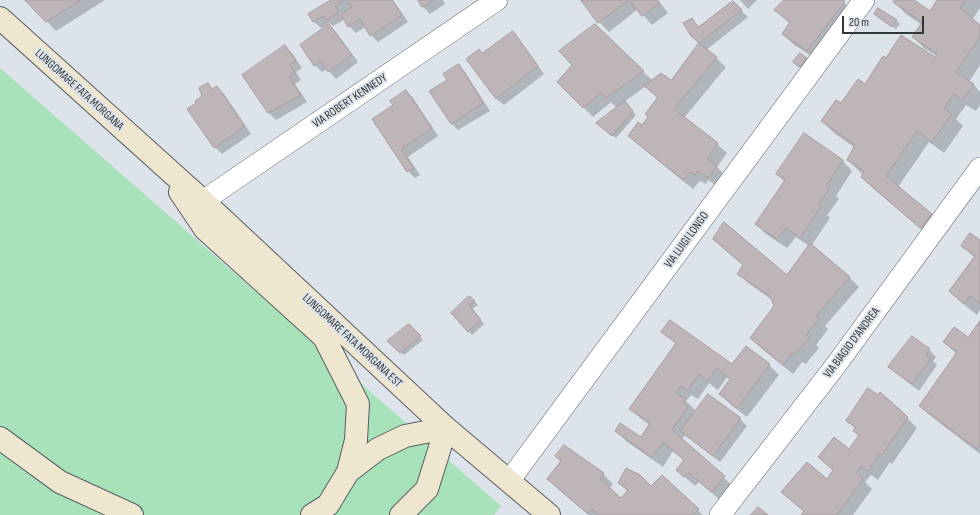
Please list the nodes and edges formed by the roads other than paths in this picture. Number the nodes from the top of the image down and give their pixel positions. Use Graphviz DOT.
graph roads {
  1 [pos="497,0"];
  2 [pos="864,0"];
  3 [pos="0,18"];
  4 [pos="158,162"];
  5 [pos="980,168"];
  6 [pos="203,201"];
  7 [pos="446,428"];
  8 [pos="0,438"];
  9 [pos="348,472"];
  10 [pos="509,480"];
  11 [pos="132,515"];
  12 [pos="312,515"];
  13 [pos="401,515"];
  14 [pos="549,515"];
  15 [pos="720,515"];
  1 -- 6 [label="street, VIA ROBERT KENNEDY"];
  2 -- 10 [label="street, VIA LUIGI LONGO"];
  3 -- 4 [label="street, LUNGOMARE FATA MORGANA"];
  4 -- 6 [label="street, LUNGOMARE FATA MORGANA EST"];
  4 -- 9 [label="street"];
  5 -- 15 [label="street, VIA BIAGIO D'ANDREA"];
  6 -- 7 [label="street, LUNGOMARE FATA MORGANA EST"];
  7 -- 9 [label="street"];
  7 -- 10 [label="street, LUNGOMARE FATA MORGANA EST"];
  7 -- 13 [label="street"];
  8 -- 11 [label="street"];
  9 -- 12 [label="street"];
  10 -- 14 [label="street, LUNGOMARE FATA MORGANA EST"];
}
